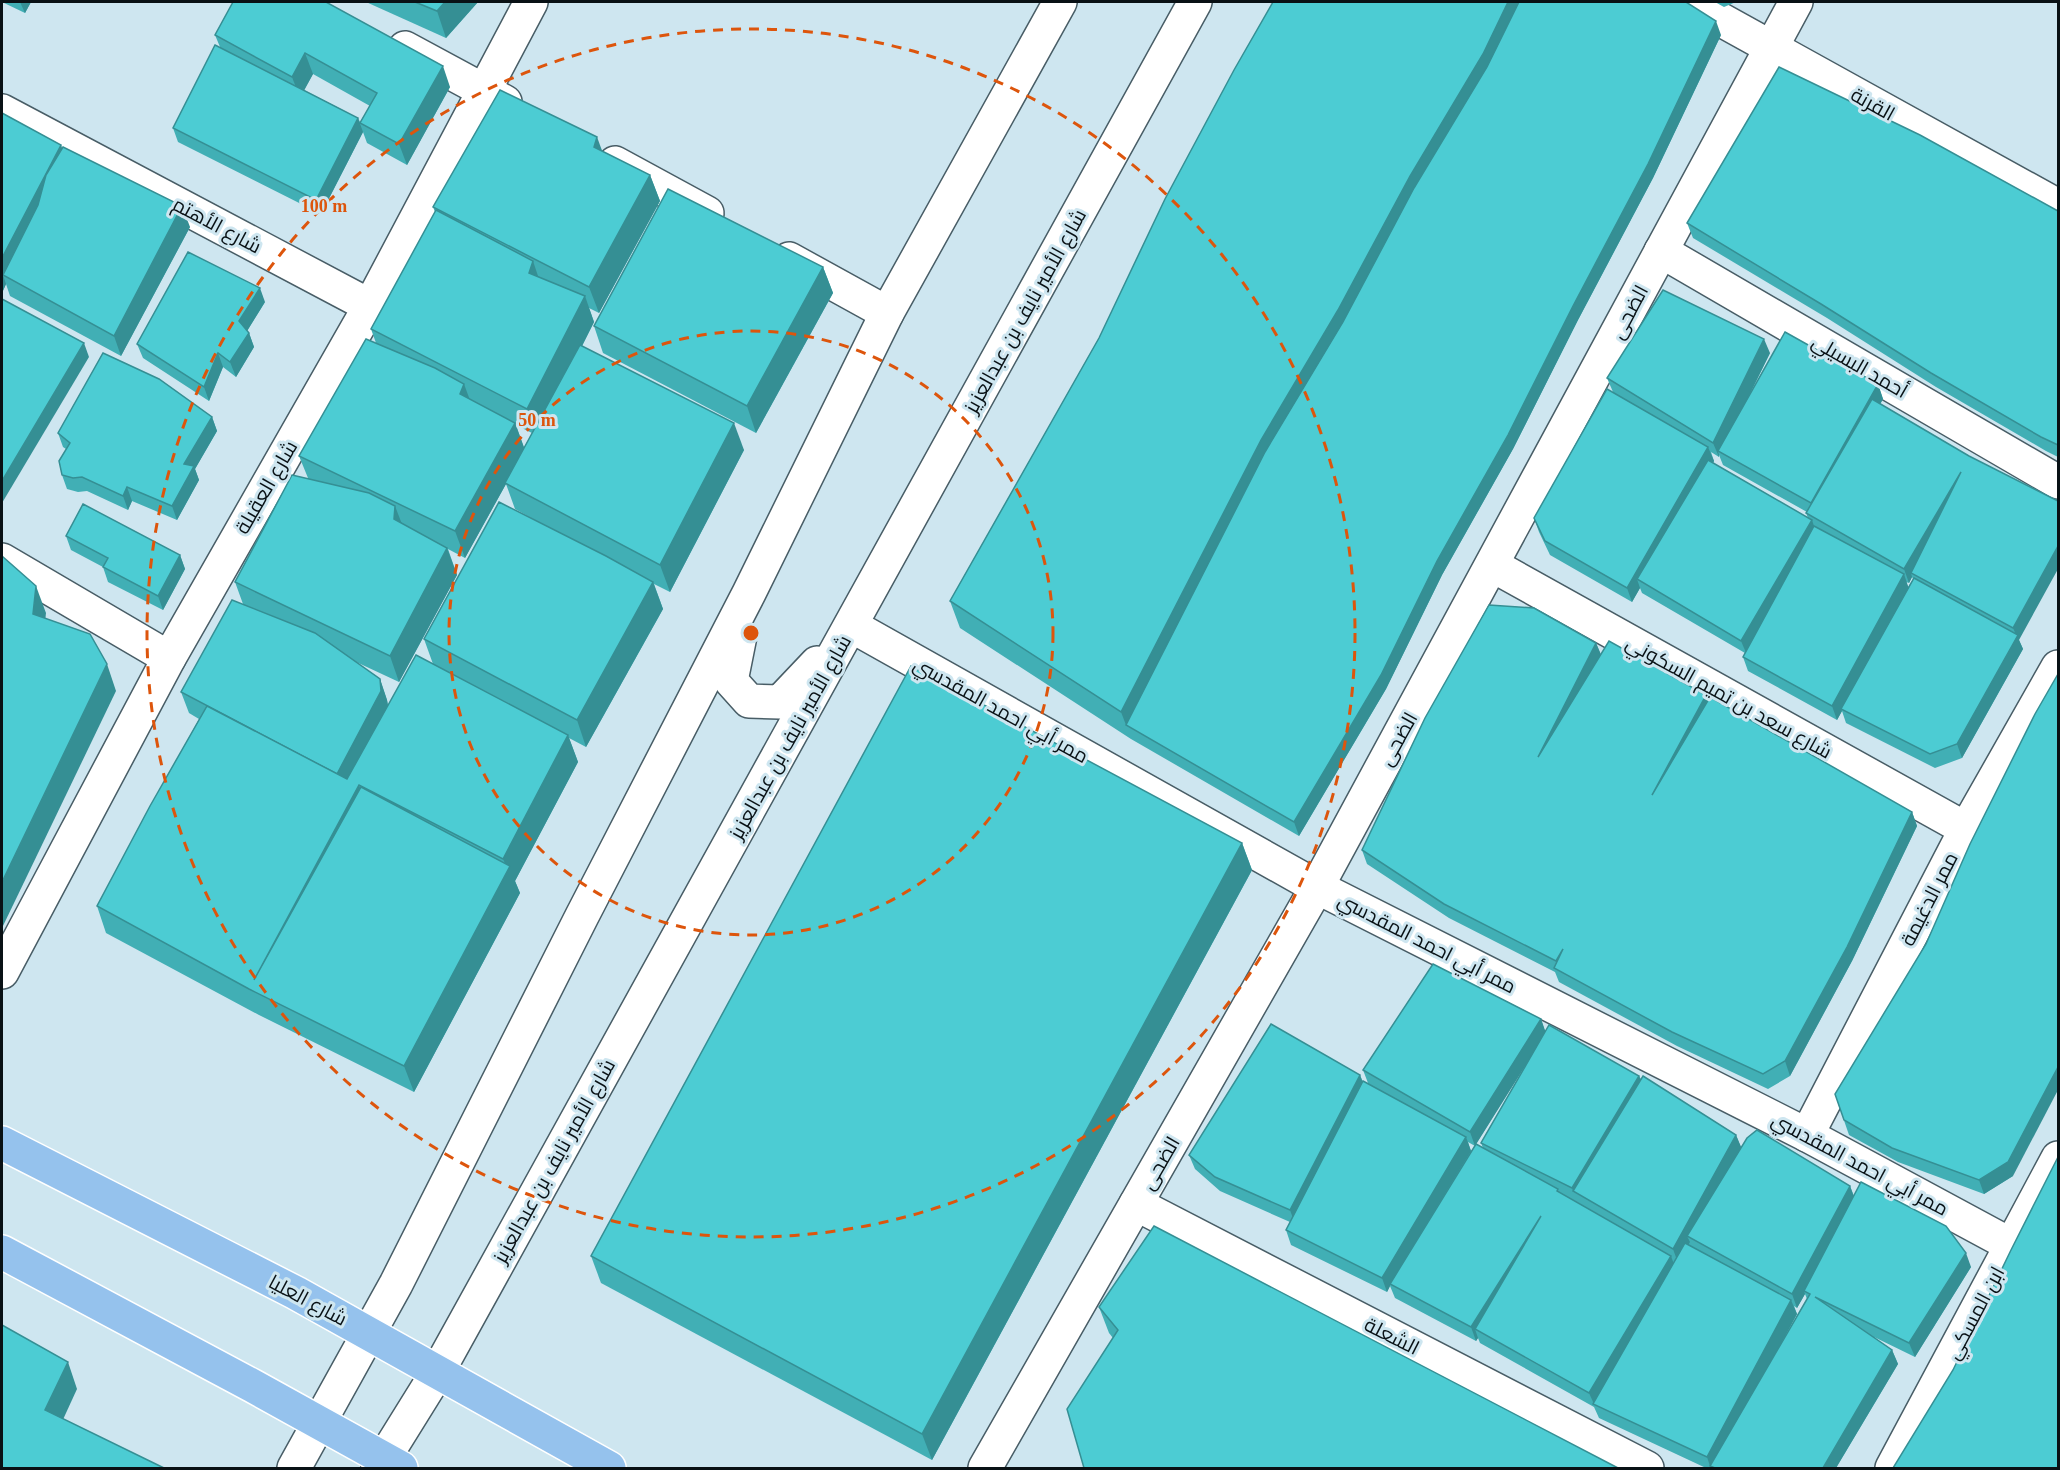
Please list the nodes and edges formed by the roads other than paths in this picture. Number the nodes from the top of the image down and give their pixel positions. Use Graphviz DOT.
graph roads {
  1 [pos="531,2"];
  2 [pos="1059,2"];
  3 [pos="1196,2"];
  4 [pos="1689,2"];
  5 [pos="1796,2"];
  6 [pos="381,35"];
  7 [pos="1770,47"];
  8 [pos="485,91"];
  9 [pos="2,111"];
  10 [pos="527,114"];
  11 [pos="590,149"];
  12 [pos="2058,206"];
  13 [pos="736,230"];
  14 [pos="767,247"];
  15 [pos="1661,251"];
  16 [pos="370,306"];
  17 [pos="887,313"];
  18 [pos="2058,482"];
  19 [pos="2,560"];
  20 [pos="1492,565"];
  21 [pos="749,593"];
  22 [pos="852,626"];
  23 [pos="169,658"];
  24 [pos="2058,667"];
  25 [pos="1966,829"];
  26 [pos="1317,887"];
  27 [pos="2,972"];
  28 [pos="1807,1135"];
  29 [pos="2,1143"];
  30 [pos="2058,1158"];
  31 [pos="1136,1204"];
  32 [pos="2011,1245"];
  33 [pos="2,1252"];
  34 [pos="368,1332"];
  35 [pos="437,1373"];
  36 [pos="319,1423"];
  37 [pos="388,1465"];
  38 [pos="294,1468"];
  39 [pos="609,1468"];
  40 [pos="985,1468"];
  41 [pos="1647,1468"];
  42 [pos="1892,1468"];
  1 -- 8 [label="street, شارع العقيلة"];
  2 -- 17 [label="street"];
  3 -- 22 [label="street, شارع الأمير نايف بن عبدالعزيز"];
  4 -- 7 [label="street, القرنة"];
  5 -- 7 [label="street, الضحى"];
  6 -- 8 [label="street"];
  7 -- 12 [label="street, القرنة"];
  7 -- 15 [label="street, الضحى"];
  8 -- 10 [label="street"];
  8 -- 16 [label="street, شارع العقيلة"];
  9 -- 16 [label="street, شارع الأهتم"];
  11 -- 13 [label="street"];
  14 -- 17 [label="street"];
  15 -- 18 [label="street, أحمد البسيلي"];
  15 -- 20 [label="street, الضحى"];
  16 -- 23 [label="street, شارع العقيلة"];
  17 -- 21 [label="street"];
  19 -- 23 [label="street"];
  20 -- 25 [label="street, شارع سعد بن تميم السكوني"];
  20 -- 26 [label="street, الضحى"];
  21 -- 22 [label="street"];
  21 -- 34 [label="street"];
  22 -- 26 [label="street, ممر أبي احمد المقدسي"];
  22 -- 35 [label="street, شارع الأمير نايف بن عبدالعزيز"];
  23 -- 27 [label="street, شارع العقيلة"];
  24 -- 25 [label="street, ممر الدغيمة"];
  25 -- 28 [label="street, ممر الدغيمة"];
  26 -- 28 [label="street, ممر أبي احمد المقدسي"];
  26 -- 31 [label="street, الضحى"];
  28 -- 32 [label="street, ممر أبي احمد المقدسي"];
  29 -- 34 [label="main road, شارع العليا"];
  30 -- 32 [label="street, ابن المسكي"];
  31 -- 40 [label="street, الضحى"];
  31 -- 41 [label="street, الشعلة"];
  32 -- 42 [label="street, ابن المسكي"];
  33 -- 36 [label="main road"];
  34 -- 35 [label="main road, شارع العليا"];
  34 -- 36 [label="street"];
  35 -- 37 [label="street, شارع الأمير نايف بن عبدالعزيز"];
  35 -- 39 [label="main road, شارع العليا"];
  36 -- 37 [label="main road"];
  36 -- 38 [label="street"];
}
